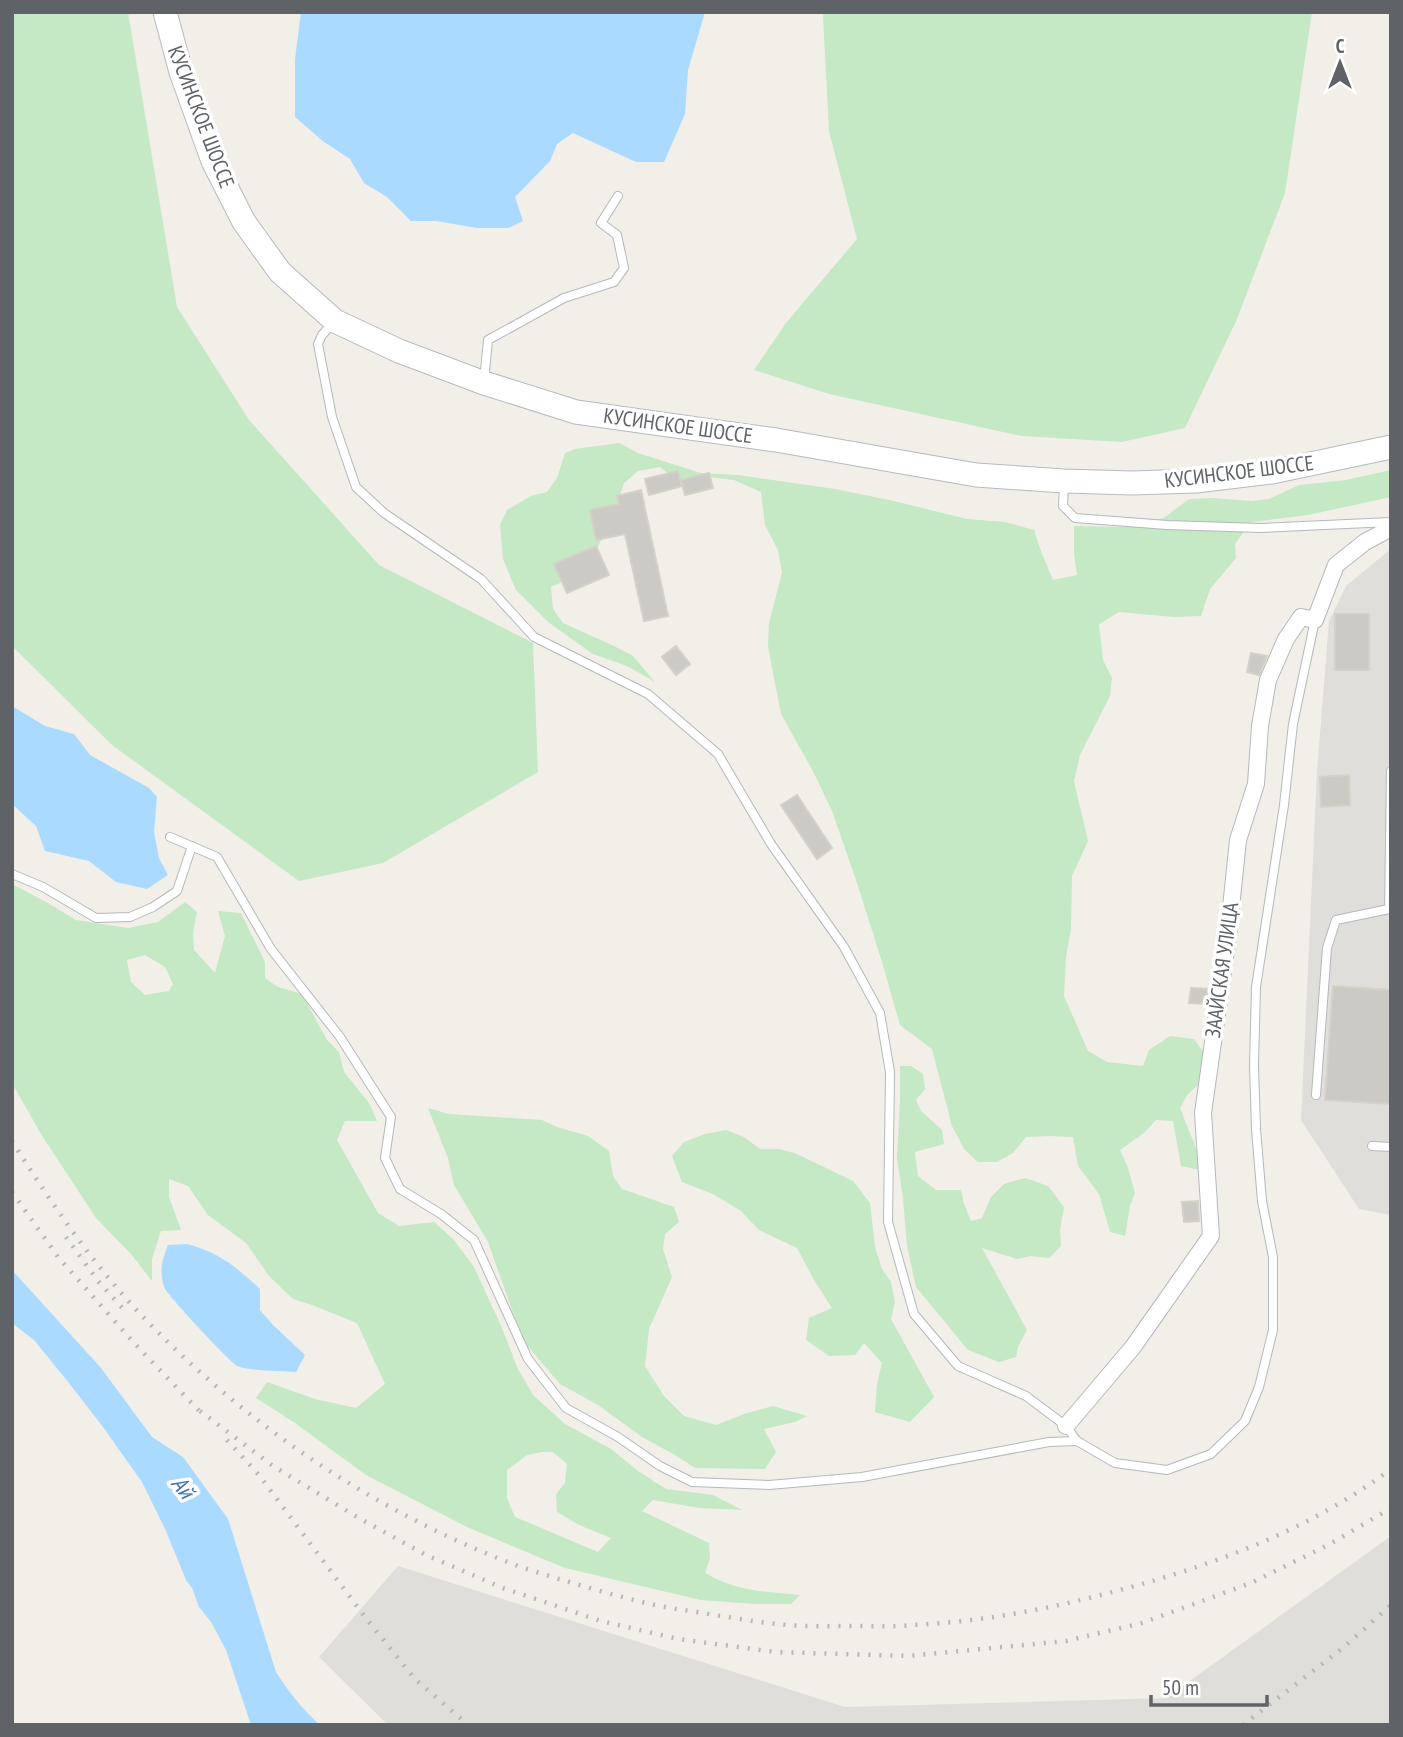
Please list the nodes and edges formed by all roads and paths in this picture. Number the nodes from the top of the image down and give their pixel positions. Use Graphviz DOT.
graph roads {
  1 [pos="165,12"];
  2 [pos="618,196"];
  3 [pos="335,321"];
  4 [pos="484,383"];
  5 [pos="1391,447"];
  6 [pos="1065,481"];
  7 [pos="1391,522"];
  8 [pos="1391,528"];
  9 [pos="1315,620"];
  10 [pos="1391,771"];
  11 [pos="170,837"];
  12 [pos="192,846"];
  13 [pos="12,874"];
  14 [pos="1390,909"];
  15 [pos="1316,1095"];
  16 [pos="1372,1146"];
  17 [pos="1391,1147"];
  18 [pos="1066,1426"];
  19 [pos="1077,1441"];
  1 -- 3 [label="main road, КУСИНСКОЕ ШОССЕ"];
  2 -- 4 [label="lane"];
  3 -- 4 [label="main road, КУСИНСКОЕ ШОССЕ"];
  3 -- 18 [label="lane"];
  4 -- 6 [label="main road, КУСИНСКОЕ ШОССЕ"];
  5 -- 6 [label="main road, КУСИНСКОЕ ШОССЕ"];
  6 -- 7 [label="lane"];
  8 -- 9 [label="street"];
  9 -- 18 [label="street, ЗААЙСКАЯ УЛИЦА"];
  9 -- 19 [label="lane"];
  10 -- 14 [label="lane"];
  11 -- 12 [label="lane"];
  12 -- 13 [label="lane"];
  12 -- 19 [label="lane"];
  14 -- 15 [label="lane"];
  16 -- 17 [label="lane"];
  18 -- 19 [label="lane"];
}
